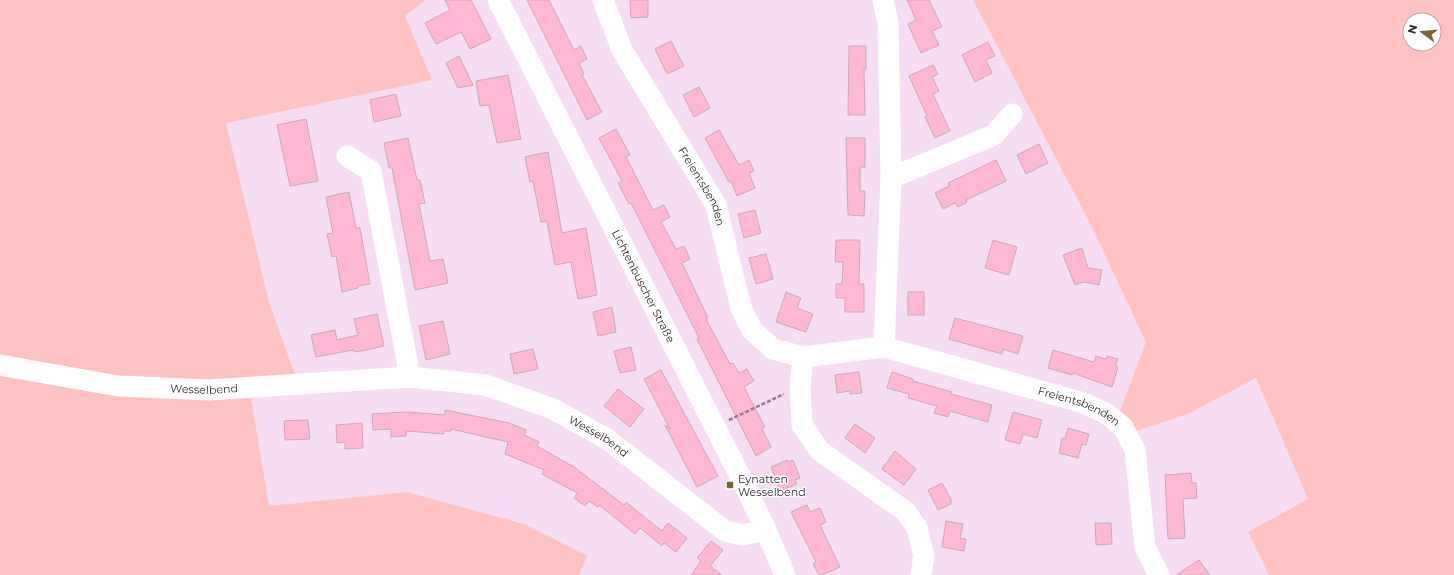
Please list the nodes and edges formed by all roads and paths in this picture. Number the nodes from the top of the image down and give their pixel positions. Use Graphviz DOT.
graph roads {
  1 [pos="498,0"];
  2 [pos="603,0"];
  3 [pos="883,0"];
  4 [pos="1012,114"];
  5 [pos="348,156"];
  6 [pos="891,178"];
  7 [pos="884,347"];
  8 [pos="803,357"];
  9 [pos="0,366"];
  10 [pos="410,377"];
  11 [pos="800,386"];
  12 [pos="714,427"];
  13 [pos="766,530"];
  14 [pos="785,575"];
  15 [pos="921,575"];
  16 [pos="1159,575"];
  1 -- 12 [label="street, Lichtenbuscher Straße"];
  2 -- 8 [label="street, Freientsbenden"];
  3 -- 6 [label="street"];
  4 -- 6 [label="street"];
  5 -- 10 [label="street"];
  6 -- 7 [label="street"];
  7 -- 8 [label="street, Freientsbenden"];
  7 -- 16 [label="street, Freientsbenden"];
  8 -- 11 [label="street"];
  9 -- 10 [label="street, Wesselbend"];
  10 -- 13 [label="street, Wesselbend"];
  11 -- 12 [label="path"];
  11 -- 15 [label="street"];
  12 -- 13 [label="street, Lichtenbuscher Straße"];
  13 -- 14 [label="street, Lichtenbuscher Straße"];
}
